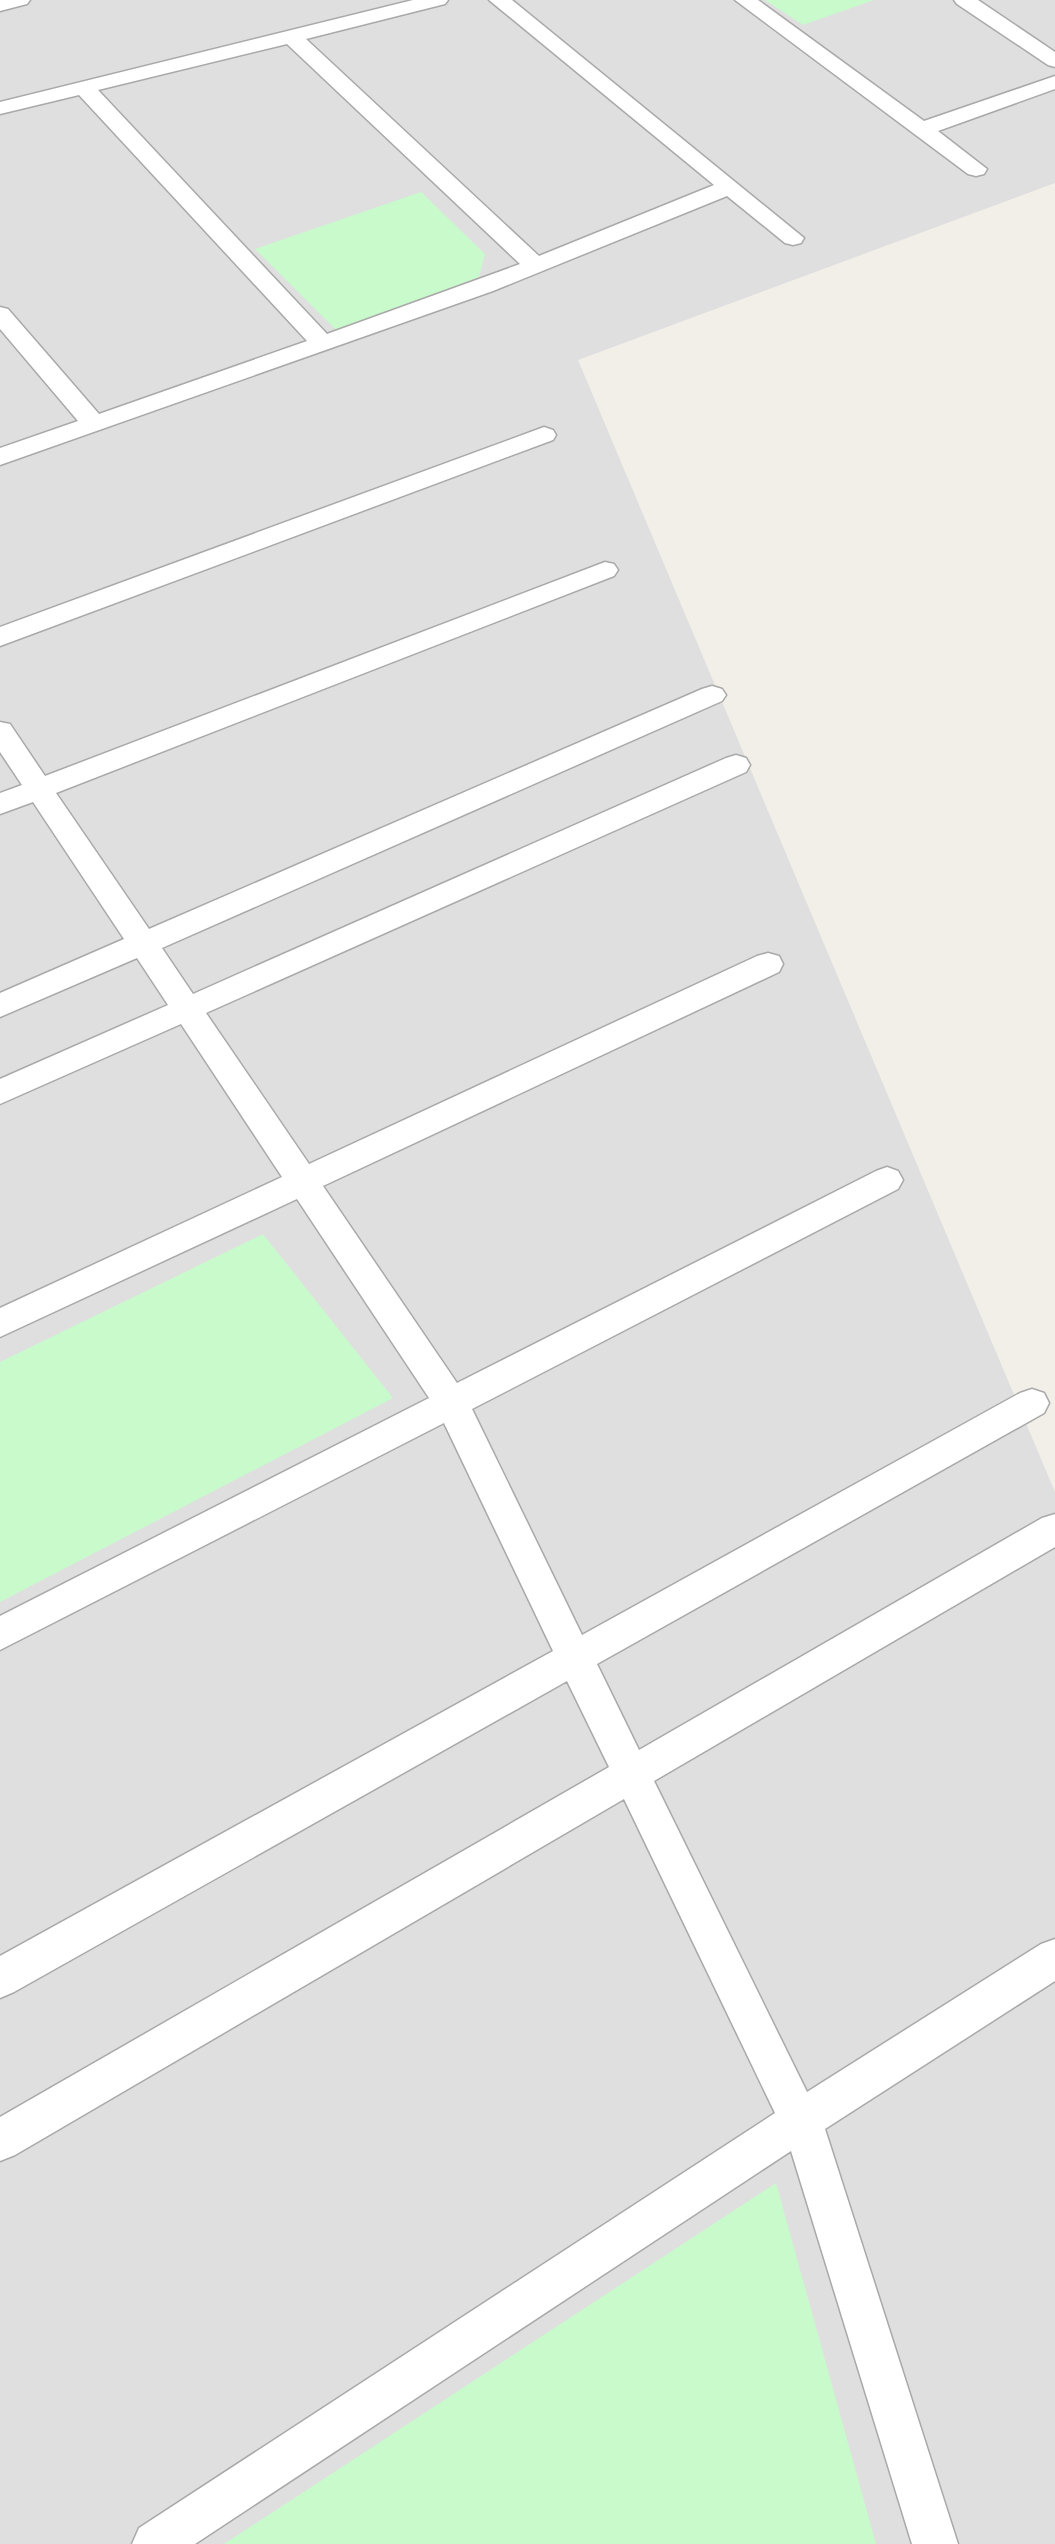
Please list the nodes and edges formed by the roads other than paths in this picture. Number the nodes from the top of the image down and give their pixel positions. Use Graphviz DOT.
graph roads {
  1 [pos="20,0"];
  2 [pos="438,0"];
  3 [pos="499,0"];
  4 [pos="746,0"];
  5 [pos="964,0"];
  6 [pos="0,5"];
  7 [pos="292,37"];
  8 [pos="1055,61"];
  9 [pos="1055,82"];
  10 [pos="82,87"];
  11 [pos="0,108"];
  12 [pos="922,129"];
  13 [pos="976,169"];
  14 [pos="730,187"];
  15 [pos="793,238"];
  16 [pos="535,265"];
  17 [pos="0,314"];
  18 [pos="323,344"];
  19 [pos="94,424"];
  20 [pos="544,435"];
  21 [pos="0,457"];
  22 [pos="605,570"];
  23 [pos="0,637"];
  24 [pos="712,695"];
  25 [pos="0,731"];
  26 [pos="736,765"];
  27 [pos="38,788"];
  28 [pos="0,804"];
  29 [pos="142,944"];
  30 [pos="768,964"];
  31 [pos="0,1006"];
  32 [pos="186,1009"];
  33 [pos="0,1092"];
  34 [pos="887,1180"];
  35 [pos="302,1181"];
  36 [pos="0,1323"];
  37 [pos="452,1402"];
  38 [pos="1032,1403"];
  39 [pos="1055,1529"];
  40 [pos="0,1634"];
  41 [pos="575,1658"];
  42 [pos="631,1774"];
  43 [pos="1055,1958"];
  44 [pos="0,1978"];
  45 [pos="800,2121"];
  46 [pos="0,2140"];
  47 [pos="155,2544"];
  48 [pos="935,2544"];
  1 -- 6 [label="street"];
  2 -- 7 [label="street"];
  3 -- 14 [label="street"];
  4 -- 12 [label="street"];
  5 -- 8 [label="street"];
  7 -- 10 [label="street"];
  7 -- 16 [label="street"];
  9 -- 12 [label="street"];
  10 -- 11 [label="street"];
  10 -- 18 [label="street"];
  12 -- 13 [label="street"];
  14 -- 15 [label="street"];
  14 -- 16 [label="street"];
  16 -- 18 [label="street"];
  17 -- 19 [label="street"];
  18 -- 19 [label="street"];
  19 -- 21 [label="street"];
  20 -- 23 [label="street"];
  22 -- 27 [label="street"];
  24 -- 29 [label="street"];
  25 -- 27 [label="street"];
  26 -- 32 [label="street"];
  27 -- 28 [label="street"];
  27 -- 29 [label="street"];
  29 -- 31 [label="street"];
  29 -- 32 [label="street"];
  30 -- 35 [label="street"];
  32 -- 33 [label="street"];
  32 -- 35 [label="street"];
  34 -- 37 [label="street"];
  35 -- 36 [label="street"];
  35 -- 37 [label="street"];
  37 -- 40 [label="street"];
  37 -- 41 [label="street"];
  38 -- 41 [label="street"];
  39 -- 42 [label="street"];
  41 -- 42 [label="street"];
  41 -- 44 [label="street"];
  42 -- 45 [label="street"];
  42 -- 46 [label="street"];
  43 -- 45 [label="street"];
  45 -- 47 [label="street"];
  45 -- 48 [label="street"];
}
